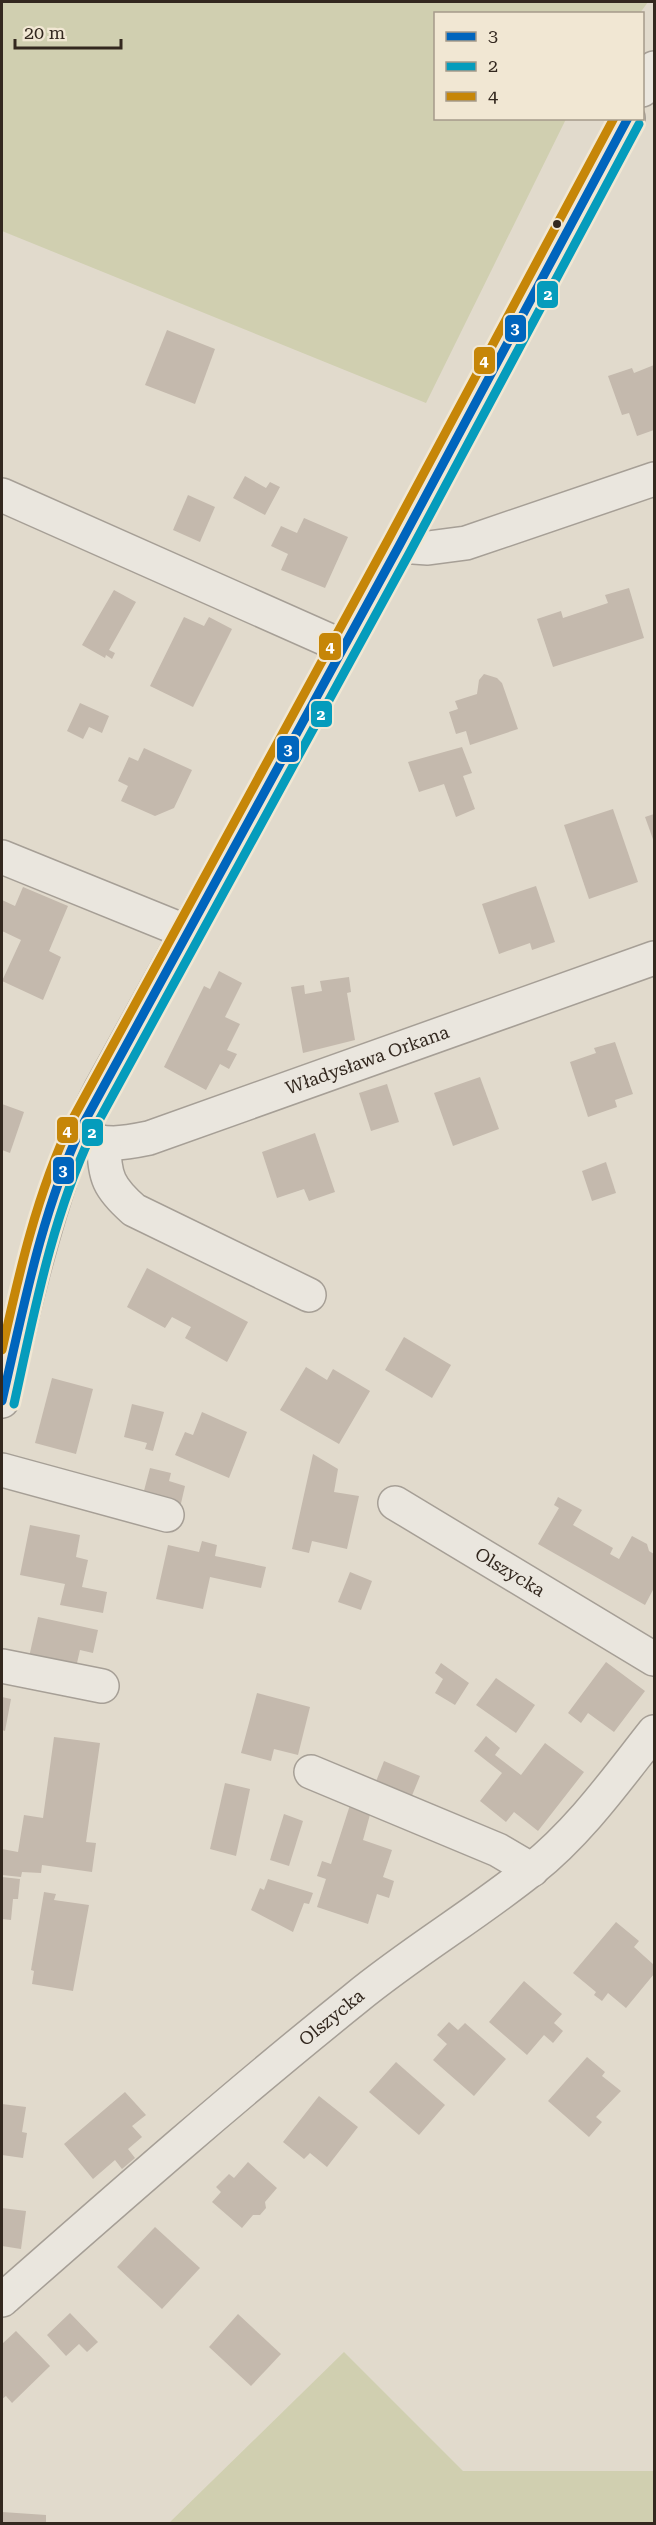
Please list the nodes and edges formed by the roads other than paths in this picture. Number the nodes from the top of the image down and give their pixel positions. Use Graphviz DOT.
graph roads {
  1 [pos="654,68"];
  2 [pos="644,86"];
  3 [pos="627,120"];
  4 [pos="654,479"];
  5 [pos="2,495"];
  6 [pos="399,546"];
  7 [pos="344,647"];
  8 [pos="2,856"];
  9 [pos="187,932"];
  10 [pos="654,958"];
  11 [pos="91,1140"];
  12 [pos="309,1295"];
  13 [pos="2,1401"];
  14 [pos="2,1470"];
  15 [pos="395,1503"];
  16 [pos="167,1515"];
  17 [pos="654,1659"];
  18 [pos="2,1666"];
  19 [pos="102,1686"];
  20 [pos="654,1732"];
  21 [pos="312,1772"];
  22 [pos="532,1870"];
  23 [pos="2,2300"];
  1 -- 2 [label="street"];
  3 -- 6 [label="street"];
  4 -- 6 [label="street"];
  5 -- 7 [label="street"];
  6 -- 7 [label="street"];
  7 -- 9 [label="street"];
  8 -- 9 [label="street"];
  9 -- 11 [label="street"];
  10 -- 11 [label="street, Władysława Orkana"];
  11 -- 12 [label="street"];
  11 -- 13 [label="street"];
  14 -- 16 [label="street"];
  15 -- 17 [label="street, Olszycka"];
  18 -- 19 [label="street"];
  20 -- 22 [label="street, Olszycka"];
  21 -- 22 [label="street"];
  22 -- 23 [label="street, Olszycka"];
}
